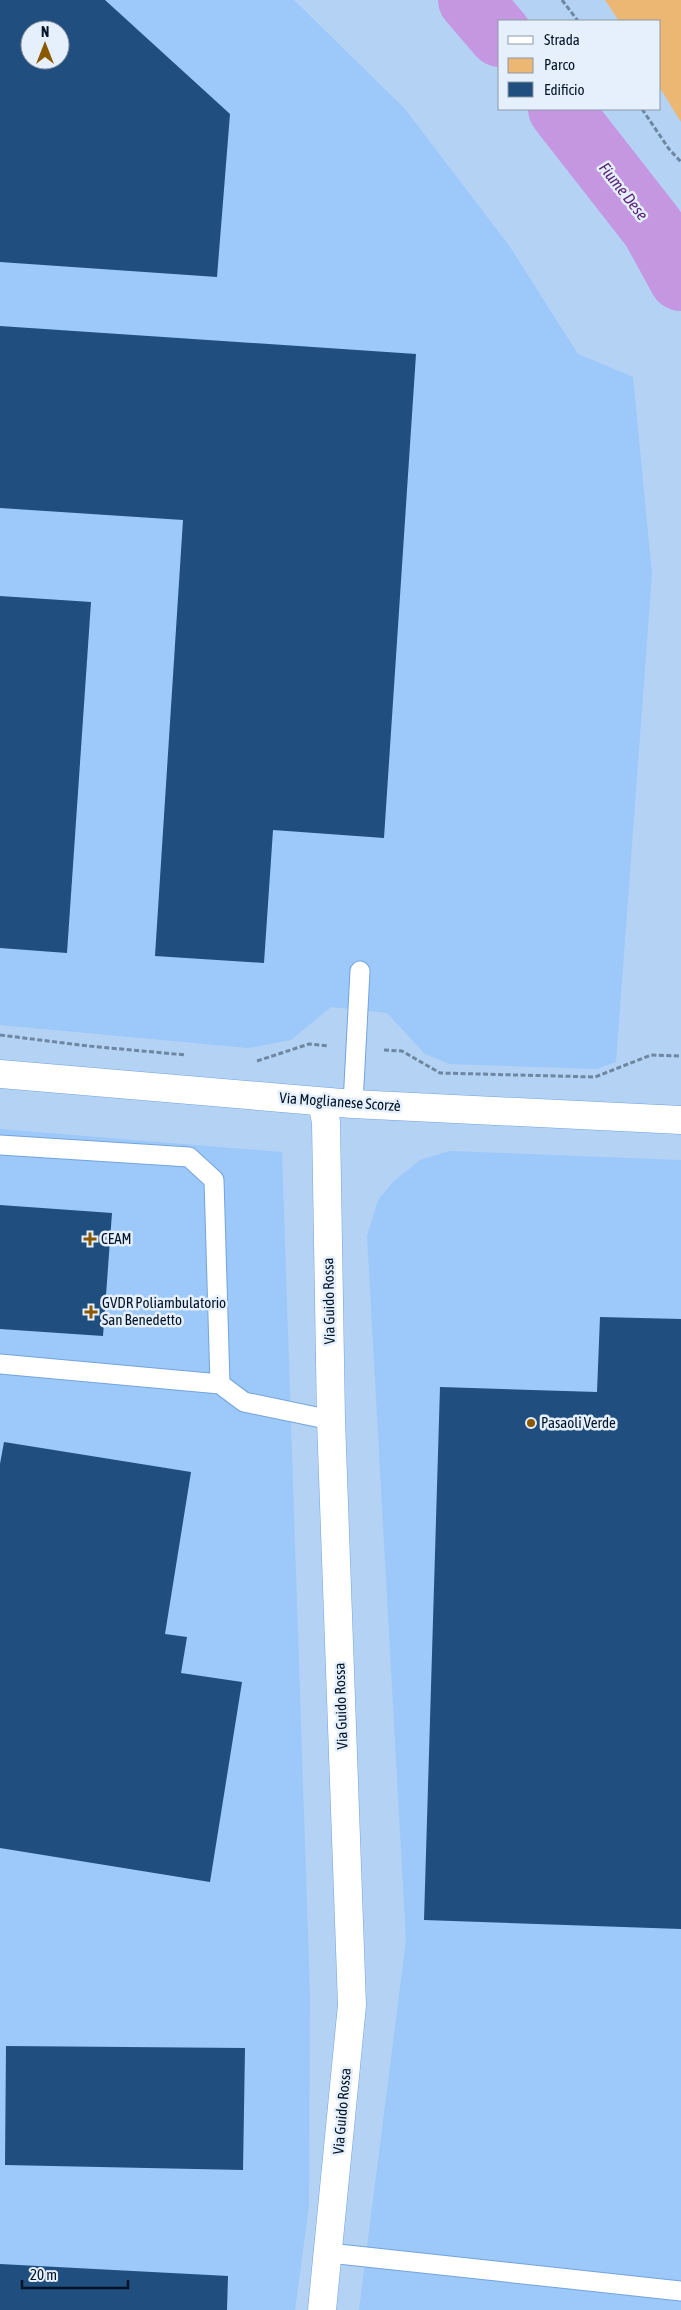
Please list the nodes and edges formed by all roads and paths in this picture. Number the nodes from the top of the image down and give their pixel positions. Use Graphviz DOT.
graph roads {
  1 [pos="562,0"];
  2 [pos="577,20"];
  3 [pos="643,110"];
  4 [pos="681,162"];
  5 [pos="360,972"];
  6 [pos="0,1074"];
  7 [pos="322,1102"];
  8 [pos="353,1104"];
  9 [pos="681,1120"];
  10 [pos="0,1145"];
  11 [pos="0,1364"];
  12 [pos="220,1384"];
  13 [pos="331,1420"];
  14 [pos="329,2253"];
  15 [pos="681,2291"];
  16 [pos="322,2310"];
  1 -- 2 [label="path"];
  3 -- 4 [label="path"];
  5 -- 8 [label="lane"];
  6 -- 7 [label="street, Via Moglianese Scorzè"];
  7 -- 8 [label="street, Via Moglianese Scorzè"];
  7 -- 13 [label="street, Via Guido Rossa"];
  8 -- 9 [label="street, Via Moglianese Scorzè"];
  10 -- 12 [label="lane"];
  11 -- 12 [label="lane"];
  12 -- 13 [label="lane"];
  13 -- 14 [label="street, Via Guido Rossa"];
  14 -- 15 [label="lane"];
  14 -- 16 [label="street, Via Guido Rossa"];
}
